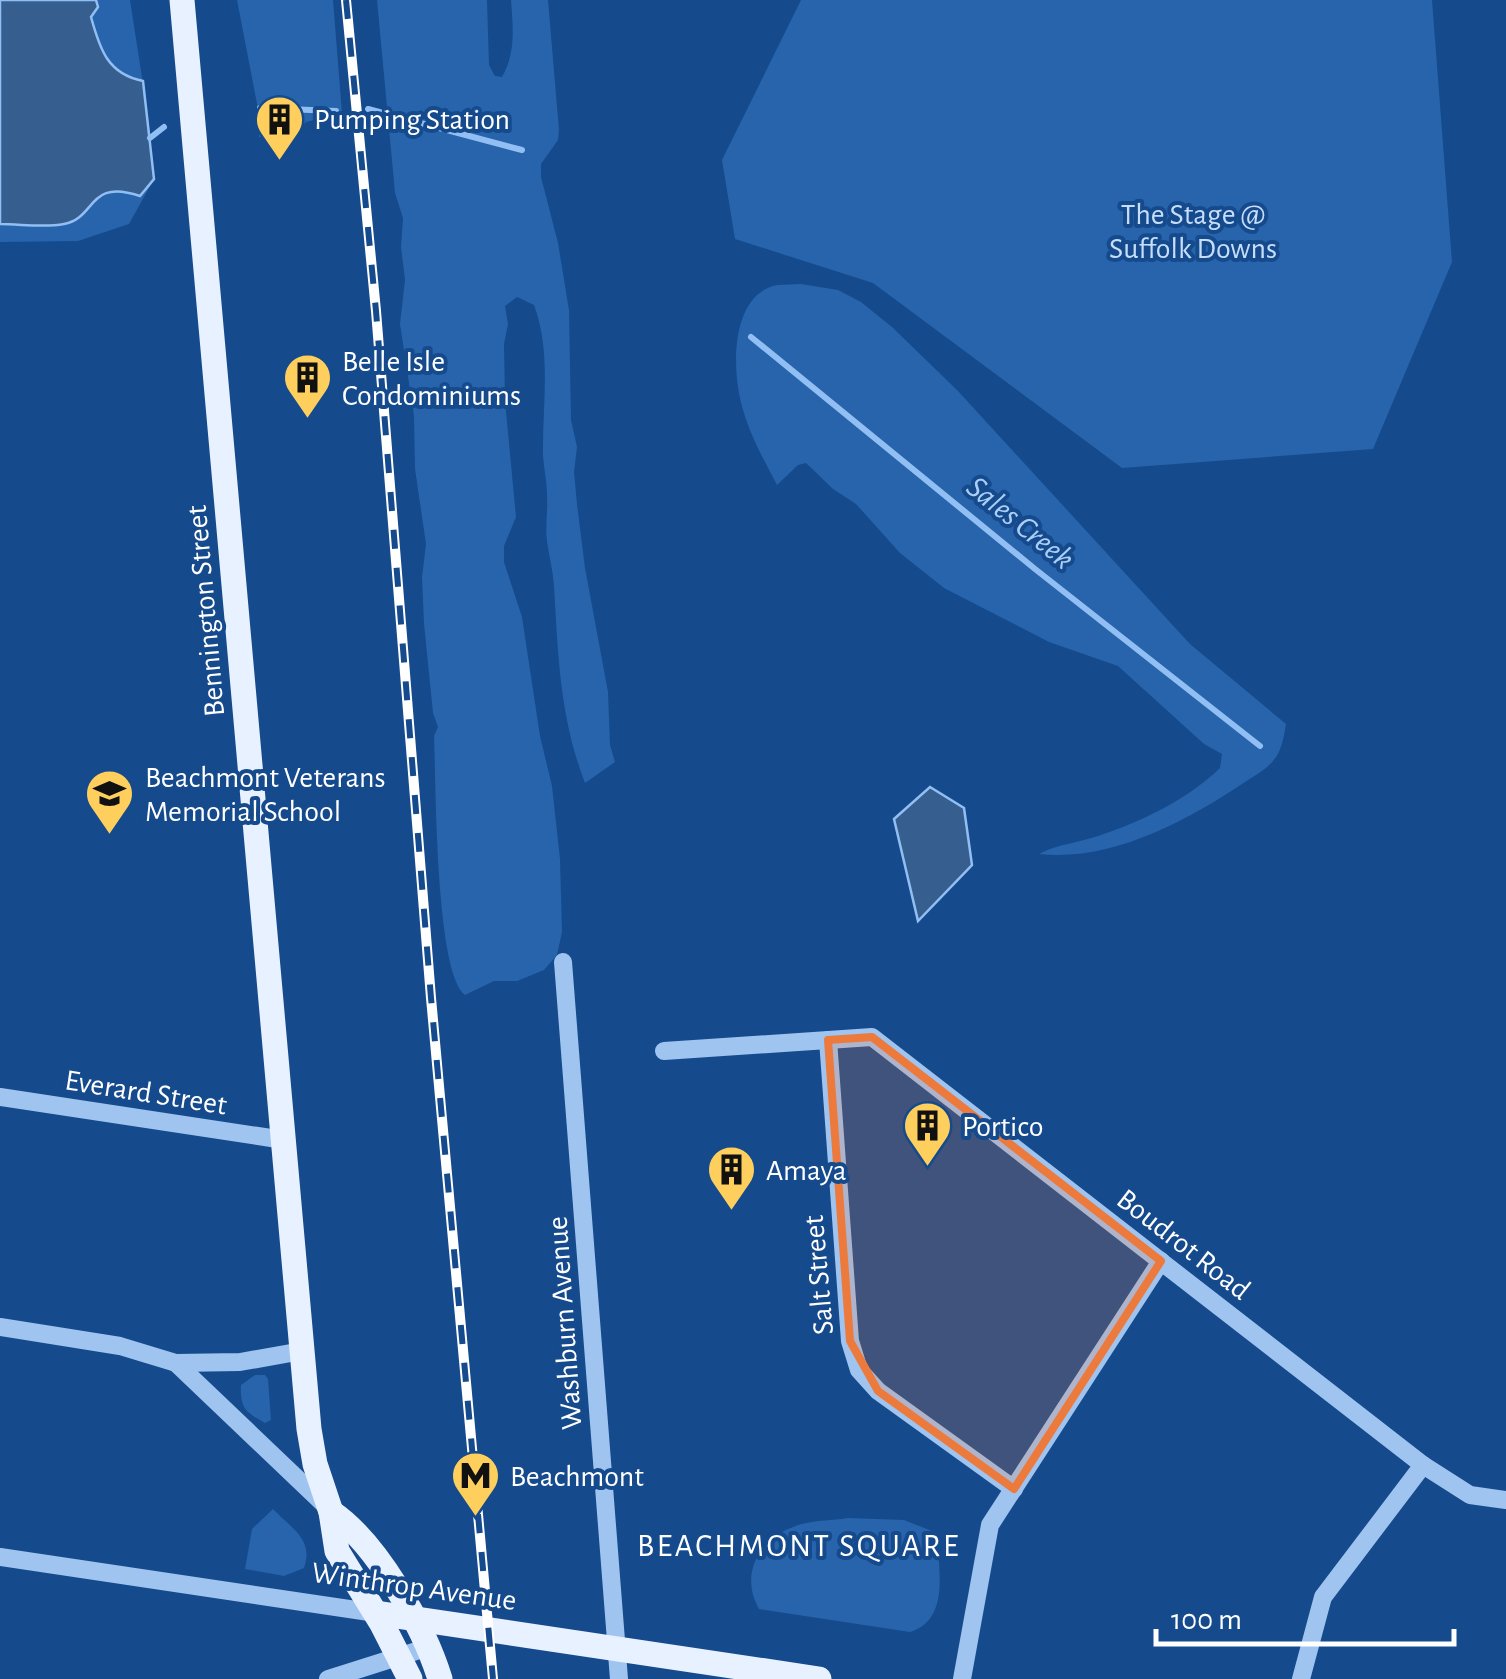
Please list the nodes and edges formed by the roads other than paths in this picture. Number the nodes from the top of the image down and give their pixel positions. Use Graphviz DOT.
graph roads {
  1 [pos="182,0"];
  2 [pos="564,962"];
  3 [pos="828,1040"];
  4 [pos="664,1051"];
  5 [pos="0,1098"];
  6 [pos="284,1140"];
  7 [pos="1161,1261"];
  8 [pos="0,1327"];
  9 [pos="302,1351"];
  10 [pos="176,1362"];
  11 [pos="1423,1464"];
  12 [pos="1014,1490"];
  13 [pos="1506,1500"];
  14 [pos="332,1512"];
  15 [pos="0,1557"];
  16 [pos="376,1614"];
  17 [pos="416,1619"];
  18 [pos="429,1647"];
  19 [pos="617,1650"];
  20 [pos="404,1668"];
  21 [pos="328,1679"];
  22 [pos="440,1679"];
  23 [pos="620,1679"];
  24 [pos="819,1679"];
  25 [pos="962,1679"];
  26 [pos="1301,1679"];
  1 -- 6 [label="main road, Bennington Street"];
  2 -- 19 [label="street, Washburn Avenue"];
  3 -- 4 [label="street, Boudrot Road"];
  3 -- 7 [label="street, Boudrot Road"];
  3 -- 12 [label="street, Salt Street"];
  5 -- 6 [label="street, Everard Street"];
  6 -- 9 [label="main road, Bennington Street"];
  7 -- 11 [label="street, Boudrot Road"];
  7 -- 12 [label="street"];
  8 -- 10 [label="street"];
  9 -- 10 [label="street"];
  9 -- 14 [label="main road, Bennington Street"];
  10 -- 14 [label="street"];
  11 -- 13 [label="street, Boudrot Road"];
  11 -- 26 [label="street"];
  12 -- 25 [label="street"];
  14 -- 16 [label="main road, Bennington Street"];
  14 -- 17 [label="main road, Bennington Street"];
  15 -- 16 [label="street, Winthrop Avenue"];
  16 -- 17 [label="main road, Winthrop Avenue"];
  16 -- 20 [label="main road, Bennington Street"];
  17 -- 18 [label="main road, Bennington Street"];
  17 -- 19 [label="main road, Winthrop Avenue"];
  18 -- 20 [label="street"];
  18 -- 22 [label="main road, Bennington Street"];
  19 -- 23 [label="street, Washburn Avenue"];
  19 -- 24 [label="main road, Winthrop Avenue"];
  20 -- 21 [label="street"];
}
